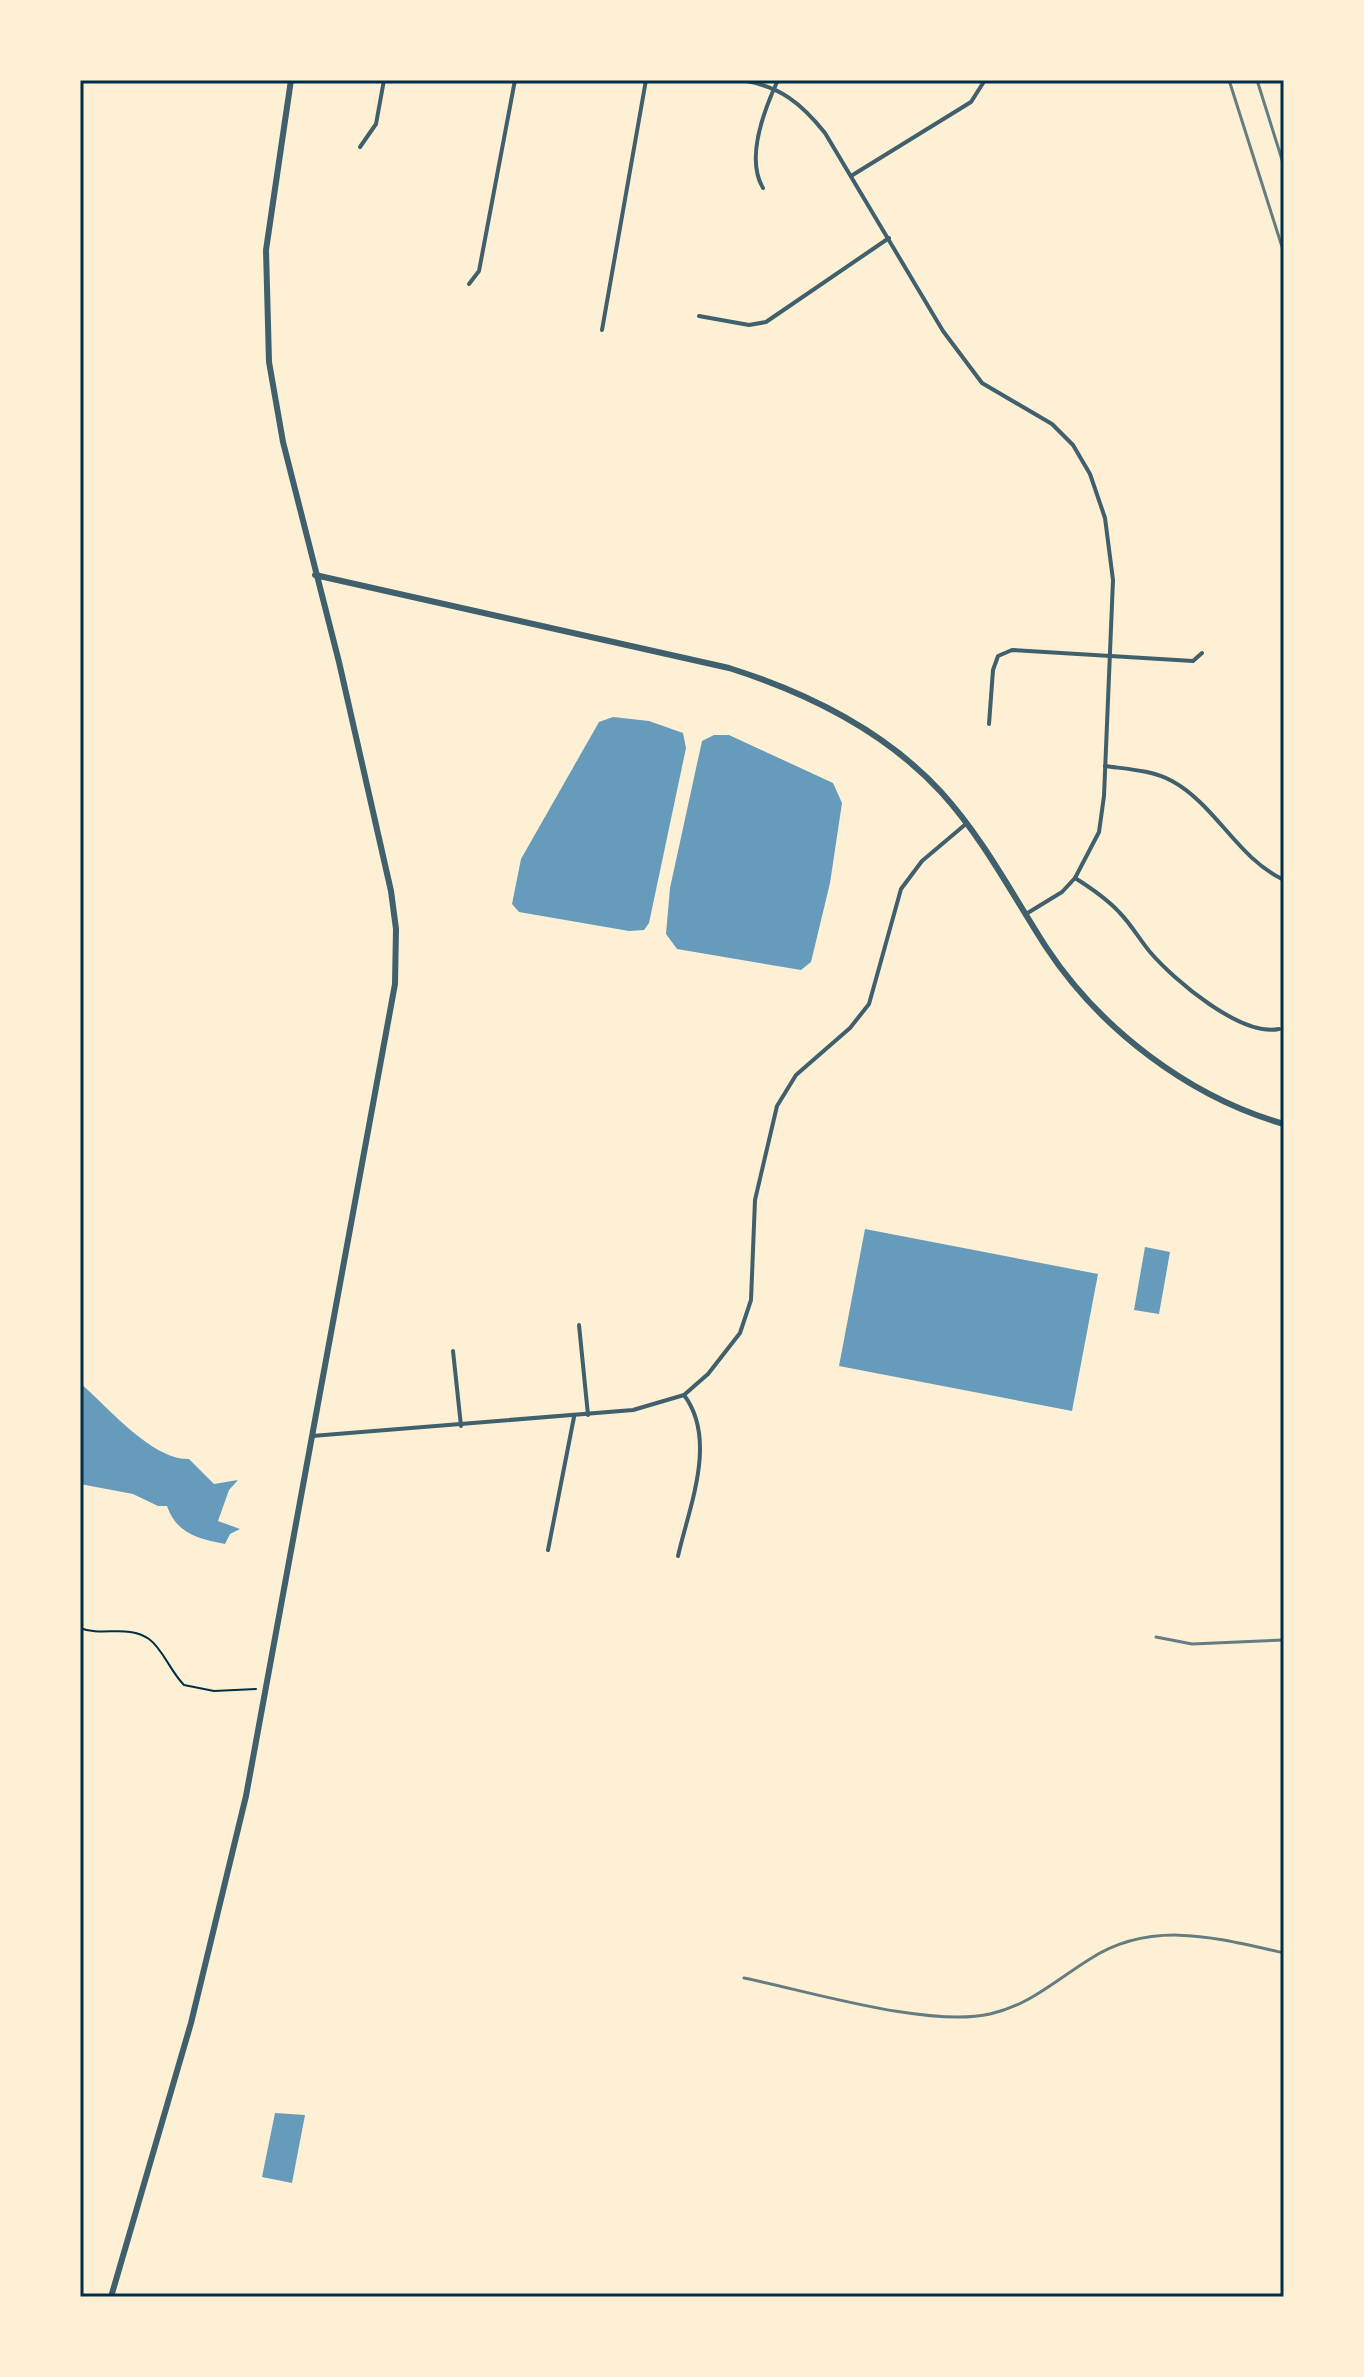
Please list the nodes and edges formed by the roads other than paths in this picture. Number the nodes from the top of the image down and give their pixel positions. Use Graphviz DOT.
graph roads {
  1 [pos="291,80"];
  2 [pos="384,80"];
  3 [pos="515,80"];
  4 [pos="646,80"];
  5 [pos="742,80"];
  6 [pos="778,80"];
  7 [pos="985,80"];
  8 [pos="774,88"];
  9 [pos="360,147"];
  10 [pos="851,176"];
  11 [pos="763,188"];
  12 [pos="889,238"];
  13 [pos="469,284"];
  14 [pos="699,316"];
  15 [pos="602,330"];
  16 [pos="315,575"];
  17 [pos="1202,653"];
  18 [pos="1109,657"];
  19 [pos="989,724"];
  20 [pos="1105,766"];
  21 [pos="967,823"];
  22 [pos="1075,878"];
  23 [pos="1284,880"];
  24 [pos="1026,914"];
  25 [pos="1279,1029"];
  26 [pos="1284,1124"];
  27 [pos="579,1325"];
  28 [pos="453,1351"];
  29 [pos="684,1395"];
  30 [pos="588,1415"];
  31 [pos="574,1417"];
  32 [pos="461,1426"];
  33 [pos="312,1436"];
  34 [pos="548,1550"];
  35 [pos="678,1556"];
  36 [pos="111,2297"];
  1 -- 16 [label="street"];
  2 -- 9 [label="street"];
  3 -- 13 [label="street"];
  4 -- 15 [label="street"];
  5 -- 8 [label="street"];
  6 -- 8 [label="street"];
  7 -- 10 [label="street"];
  8 -- 10 [label="street"];
  8 -- 11 [label="street"];
  10 -- 12 [label="street"];
  12 -- 14 [label="street"];
  12 -- 18 [label="street"];
  16 -- 21 [label="street"];
  16 -- 33 [label="street"];
  17 -- 18 [label="street"];
  18 -- 19 [label="street"];
  18 -- 20 [label="street"];
  20 -- 22 [label="street"];
  20 -- 23 [label="street"];
  21 -- 24 [label="street"];
  21 -- 29 [label="street"];
  22 -- 24 [label="street"];
  22 -- 25 [label="street"];
  24 -- 26 [label="street"];
  27 -- 30 [label="street"];
  28 -- 32 [label="street"];
  29 -- 30 [label="street"];
  29 -- 35 [label="street"];
  30 -- 31 [label="street"];
  31 -- 32 [label="street"];
  31 -- 34 [label="street"];
  32 -- 33 [label="street"];
  33 -- 36 [label="street"];
}
